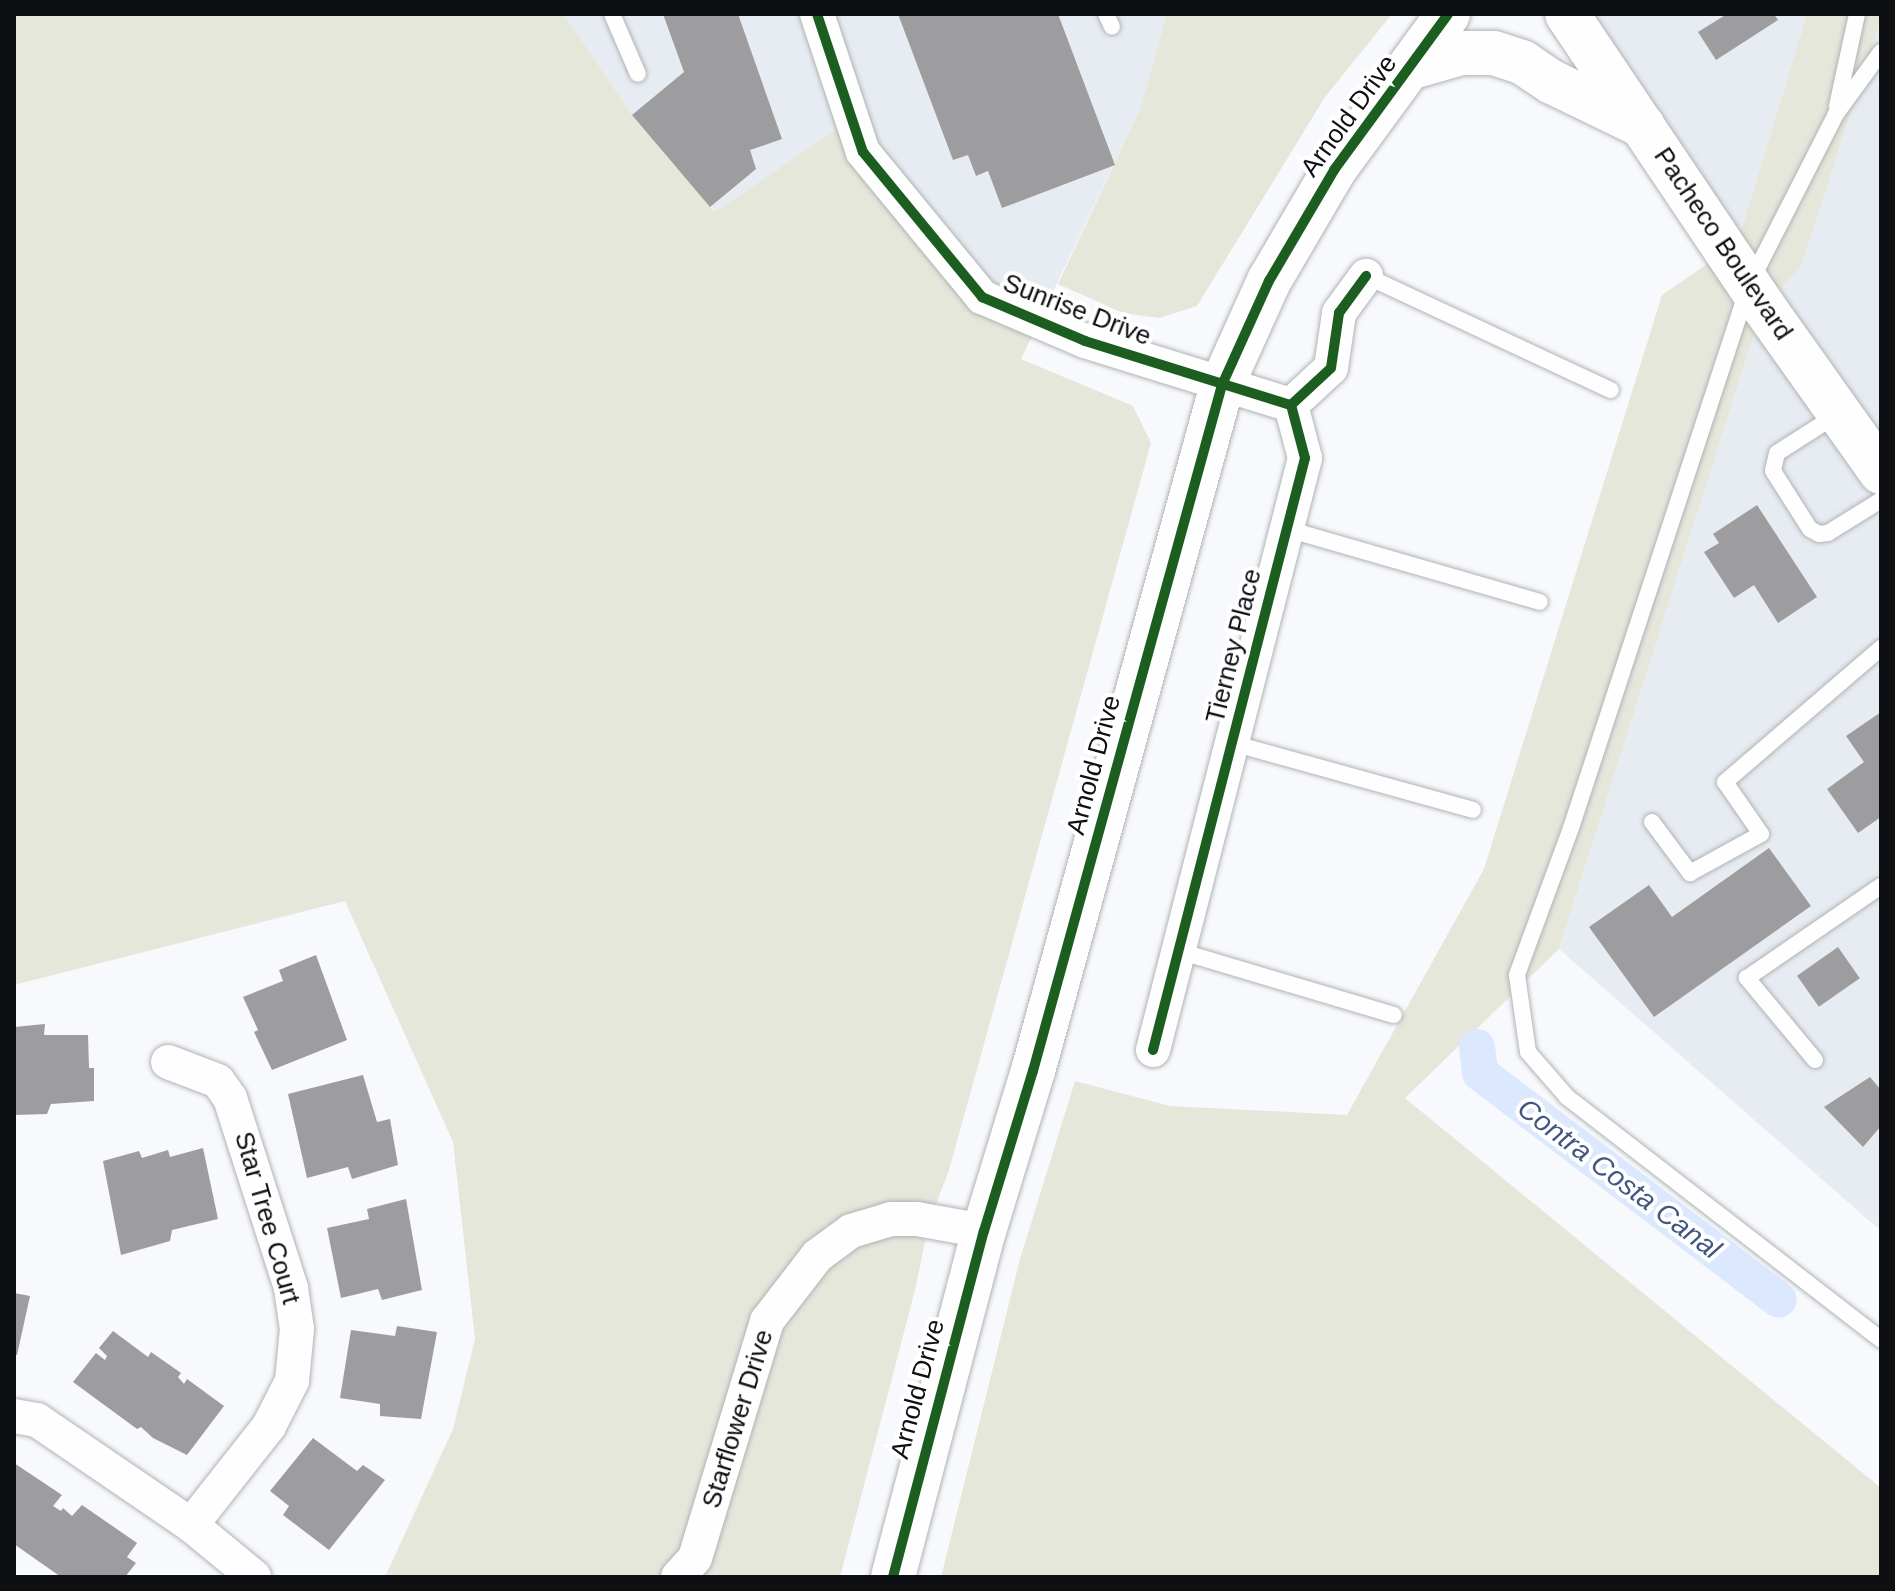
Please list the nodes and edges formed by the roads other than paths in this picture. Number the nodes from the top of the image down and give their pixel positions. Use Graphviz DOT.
graph roads {
  1 [pos="612,14"];
  2 [pos="817,14"];
  3 [pos="1448,14"];
  4 [pos="1567,14"];
  5 [pos="1857,14"];
  6 [pos="1881,52"];
  7 [pos="1412,67"];
  8 [pos="638,74"];
  9 [pos="1836,114"];
  10 [pos="1644,127"];
  11 [pos="1366,276"];
  12 [pos="1749,285"];
  13 [pos="1222,385"];
  14 [pos="1611,390"];
  15 [pos="1291,405"];
  16 [pos="1840,413"];
  17 [pos="1881,472"];
  18 [pos="1881,500"];
  19 [pos="1287,529"];
  20 [pos="1540,602"];
  21 [pos="1881,648"];
  22 [pos="1232,743"];
  23 [pos="1473,810"];
  24 [pos="1652,822"];
  25 [pos="1881,886"];
  26 [pos="1179,951"];
  27 [pos="1394,1015"];
  28 [pos="1153,1050"];
  29 [pos="1815,1060"];
  30 [pos="168,1062"];
  31 [pos="984,1231"];
  32 [pos="1881,1340"];
  33 [pos="14,1416"];
  34 [pos="191,1525"];
  35 [pos="254,1577"];
  36 [pos="678,1577"];
  37 [pos="893,1577"];
  1 -- 8 [label="lane"];
  2 -- 13 [label="street, Sunrise Drive"];
  3 -- 7 [label="street, Arnold Drive"];
  4 -- 10 [label="street, Pacheco Boulevard"];
  5 -- 9 [label="lane"];
  6 -- 9 [label="lane"];
  7 -- 10 [label="street"];
  7 -- 13 [label="street, Arnold Drive"];
  9 -- 12 [label="lane"];
  10 -- 12 [label="street, Pacheco Boulevard"];
  11 -- 14 [label="lane"];
  11 -- 15 [label="street"];
  12 -- 16 [label="street, Pacheco Boulevard"];
  12 -- 32 [label="lane"];
  13 -- 15 [label="street, Sunrise Drive"];
  13 -- 31 [label="street, Arnold Drive"];
  15 -- 19 [label="street, Tierney Place"];
  16 -- 17 [label="street, Pacheco Boulevard"];
  16 -- 18 [label="lane"];
  19 -- 20 [label="lane"];
  19 -- 22 [label="street, Tierney Place"];
  21 -- 24 [label="lane"];
  22 -- 23 [label="lane"];
  22 -- 26 [label="street, Tierney Place"];
  25 -- 29 [label="lane"];
  26 -- 27 [label="lane"];
  26 -- 28 [label="street, Tierney Place"];
  30 -- 34 [label="street, Star Tree Court"];
  31 -- 36 [label="street, Starflower Drive"];
  31 -- 37 [label="street, Arnold Drive"];
  33 -- 34 [label="street"];
  34 -- 35 [label="street"];
}
